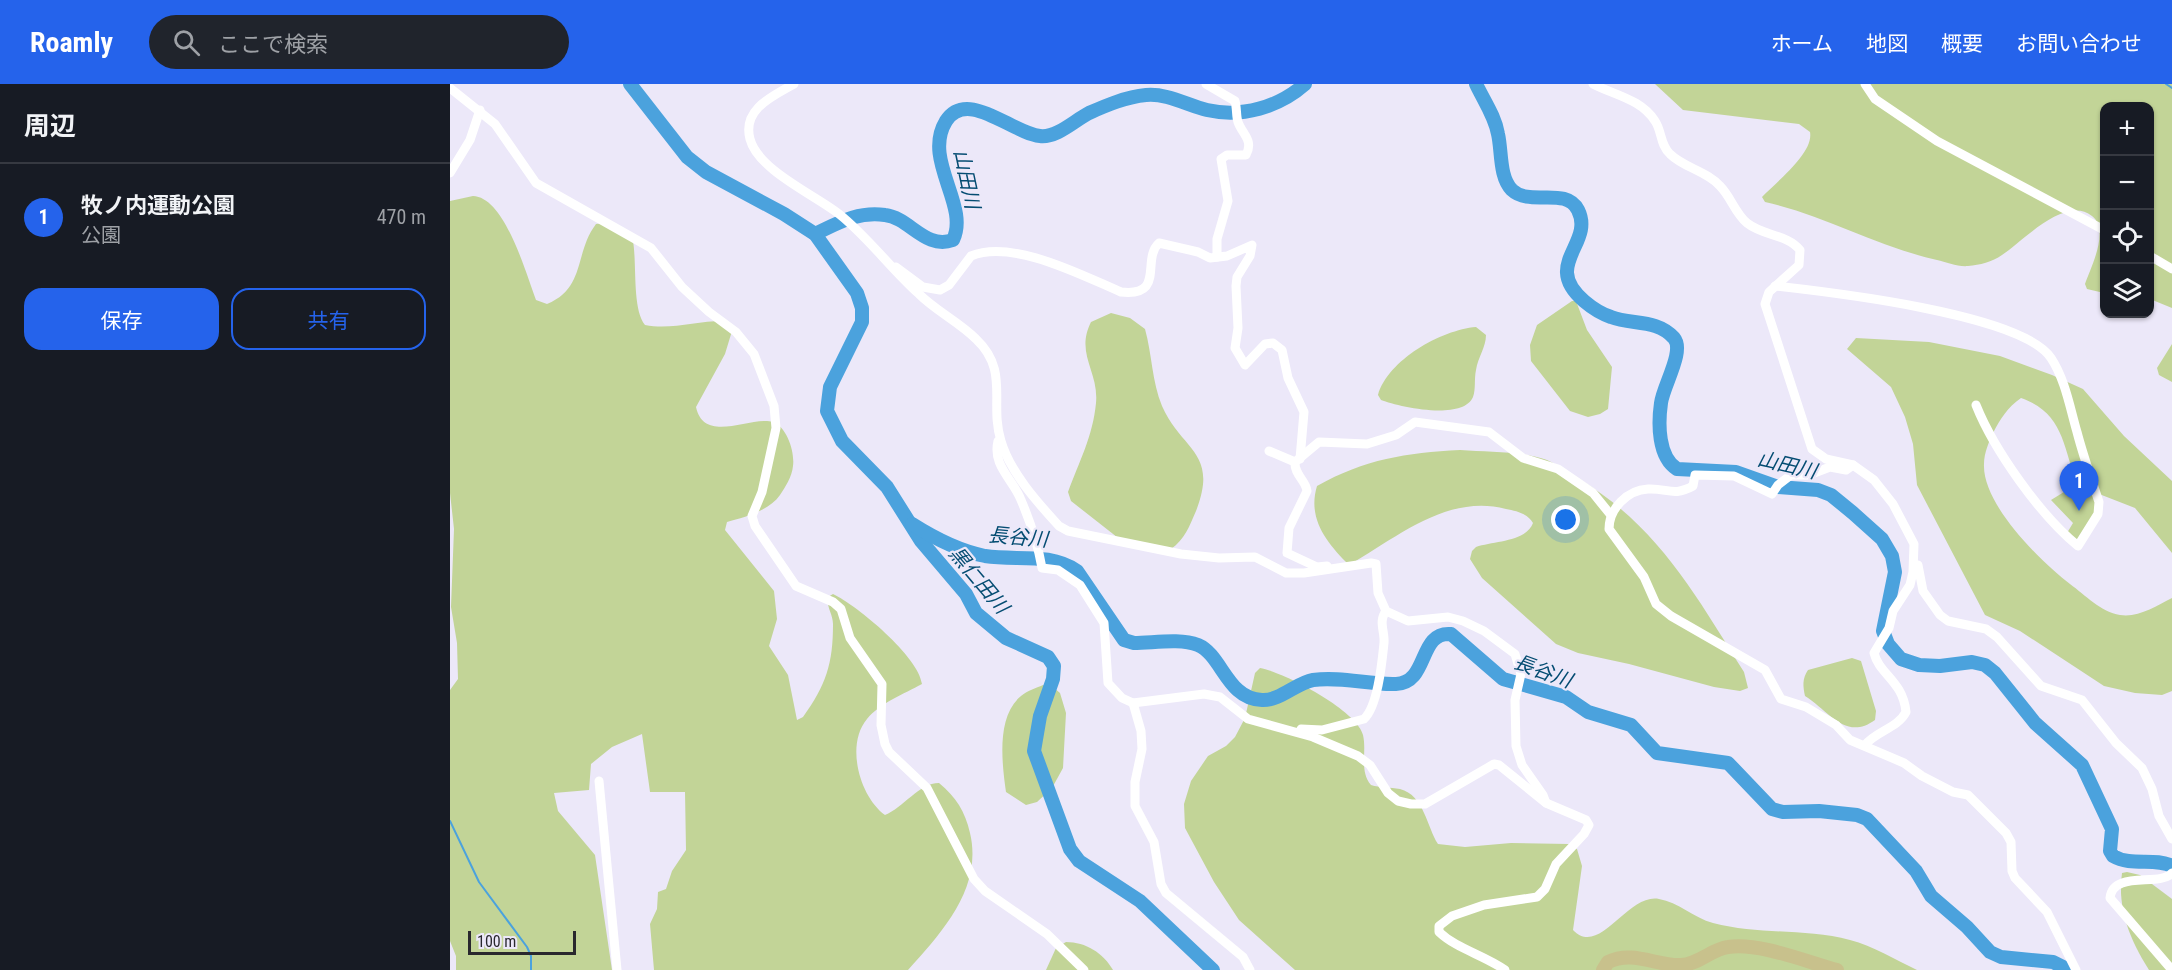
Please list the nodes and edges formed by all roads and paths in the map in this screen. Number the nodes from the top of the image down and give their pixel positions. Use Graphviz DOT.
graph roads {
  1 [pos="794,84"];
  2 [pos="1206,84"];
  3 [pos="1593,84"];
  4 [pos="1865,84"];
  5 [pos="450,88"];
  6 [pos="480,110"];
  7 [pos="450,172"];
  8 [pos="2100,228"];
  9 [pos="1217,257"];
  10 [pos="2154,258"];
  11 [pos="891,268"];
  12 [pos="2172,269"];
  13 [pos="1775,286"];
  14 [pos="1976,405"];
  15 [pos="1000,439"];
  16 [pos="1269,451"];
  17 [pos="1297,461"];
  18 [pos="1853,465"];
  19 [pos="1611,514"];
  20 [pos="1915,555"];
  21 [pos="1364,564"];
  22 [pos="1317,567"];
  23 [pos="1286,573"];
  24 [pos="1386,611"];
  25 [pos="1133,703"];
  26 [pos="1286,730"];
  27 [pos="1866,745"];
  28 [pos="599,781"];
  29 [pos="1546,803"];
  30 [pos="2172,839"];
  31 [pos="2172,873"];
  32 [pos="617,970"];
  33 [pos="1084,970"];
  34 [pos="1250,970"];
  35 [pos="1505,970"];
  36 [pos="1603,970"];
  37 [pos="1837,970"];
  38 [pos="2076,970"];
  39 [pos="2172,970"];
  1 -- 11 [label="street"];
  2 -- 9 [label="street"];
  3 -- 13 [label="street"];
  4 -- 8 [label="street"];
  5 -- 6 [label="street"];
  6 -- 7 [label="street"];
  6 -- 33 [label="street"];
  9 -- 11 [label="street"];
  9 -- 17 [label="street"];
  10 -- 12 [label="street"];
  11 -- 15 [label="street"];
  13 -- 14 [label="street"];
  13 -- 18 [label="street"];
  15 -- 23 [label="street"];
  15 -- 25 [label="street"];
  16 -- 17 [label="street"];
  17 -- 19 [label="street"];
  17 -- 22 [label="street"];
  18 -- 19 [label="street"];
  18 -- 20 [label="street"];
  19 -- 27 [label="street"];
  20 -- 27 [label="street"];
  20 -- 30 [label="street"];
  21 -- 22 [label="street"];
  21 -- 23 [label="street"];
  21 -- 24 [label="street"];
  22 -- 23 [label="street"];
  24 -- 26 [label="street"];
  24 -- 29 [label="street"];
  25 -- 26 [label="street"];
  25 -- 34 [label="street"];
  26 -- 29 [label="street"];
  27 -- 38 [label="street"];
  28 -- 32 [label="street"];
  29 -- 35 [label="street"];
  31 -- 39 [label="street"];
  36 -- 37 [label="main road"];
}
